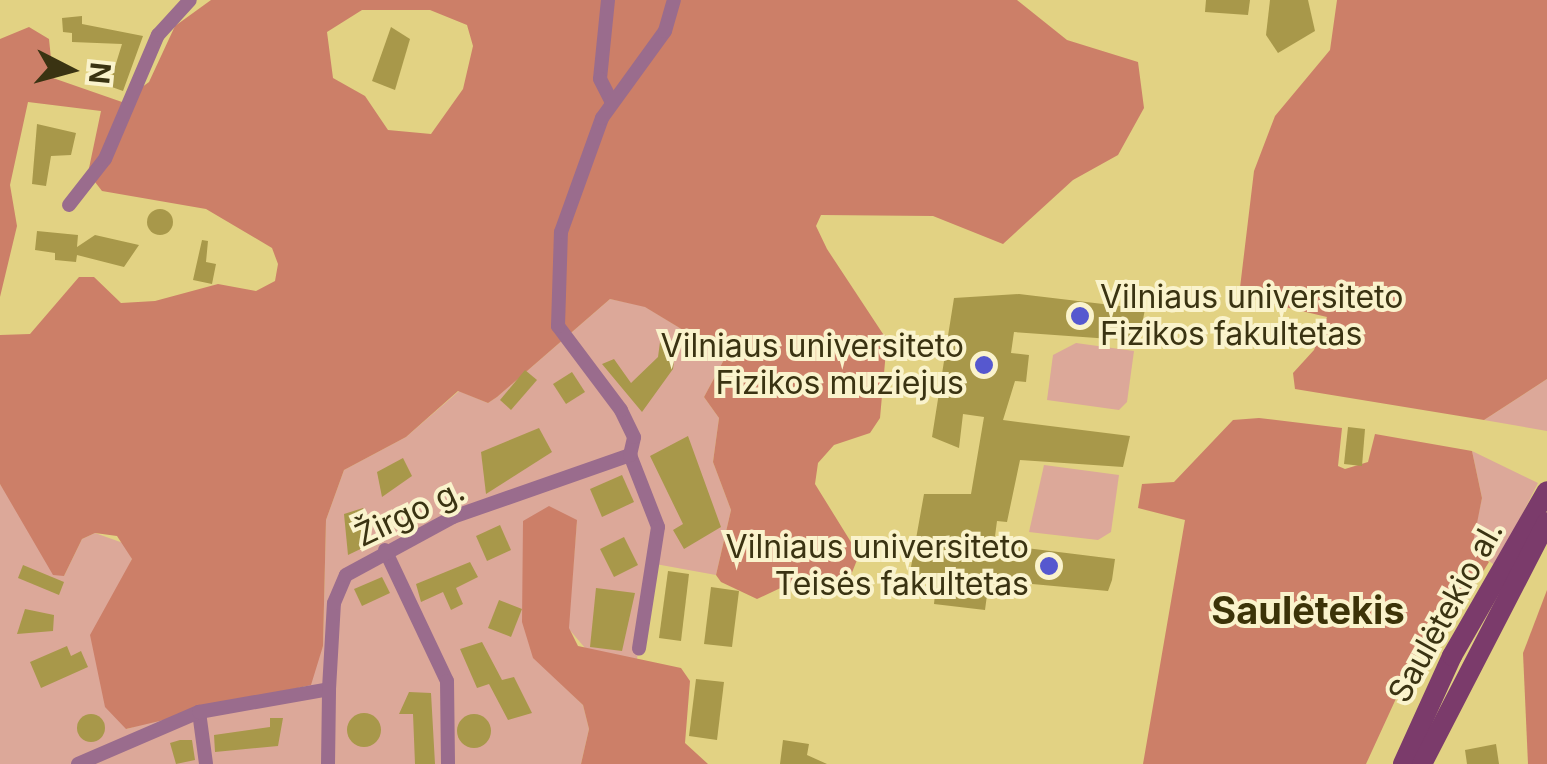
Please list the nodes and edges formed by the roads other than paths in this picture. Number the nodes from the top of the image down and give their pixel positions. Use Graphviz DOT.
graph roads {
  1 [pos="190,0"];
  2 [pos="608,0"];
  3 [pos="674,0"];
  4 [pos="610,101"];
  5 [pos="69,205"];
  6 [pos="630,455"];
  7 [pos="1547,491"];
  8 [pos="1547,522"];
  9 [pos="386,550"];
  10 [pos="640,649"];
  11 [pos="329,690"];
  12 [pos="199,712"];
  13 [pos="84,763"];
  14 [pos="206,764"];
  15 [pos="328,764"];
  16 [pos="448,764"];
  17 [pos="1403,764"];
  18 [pos="1422,764"];
  1 -- 5 [label="street"];
  2 -- 4 [label="street"];
  3 -- 4 [label="street"];
  4 -- 6 [label="street"];
  6 -- 9 [label="street, Žirgo g."];
  6 -- 10 [label="street"];
  7 -- 17 [label="main road, Saulėtekio al."];
  8 -- 18 [label="main road, Saulėtekio al."];
  9 -- 11 [label="street, Žirgo g."];
  9 -- 16 [label="street"];
  11 -- 12 [label="street"];
  11 -- 15 [label="street, Žirgo g."];
  12 -- 13 [label="street"];
  12 -- 14 [label="street"];
}
